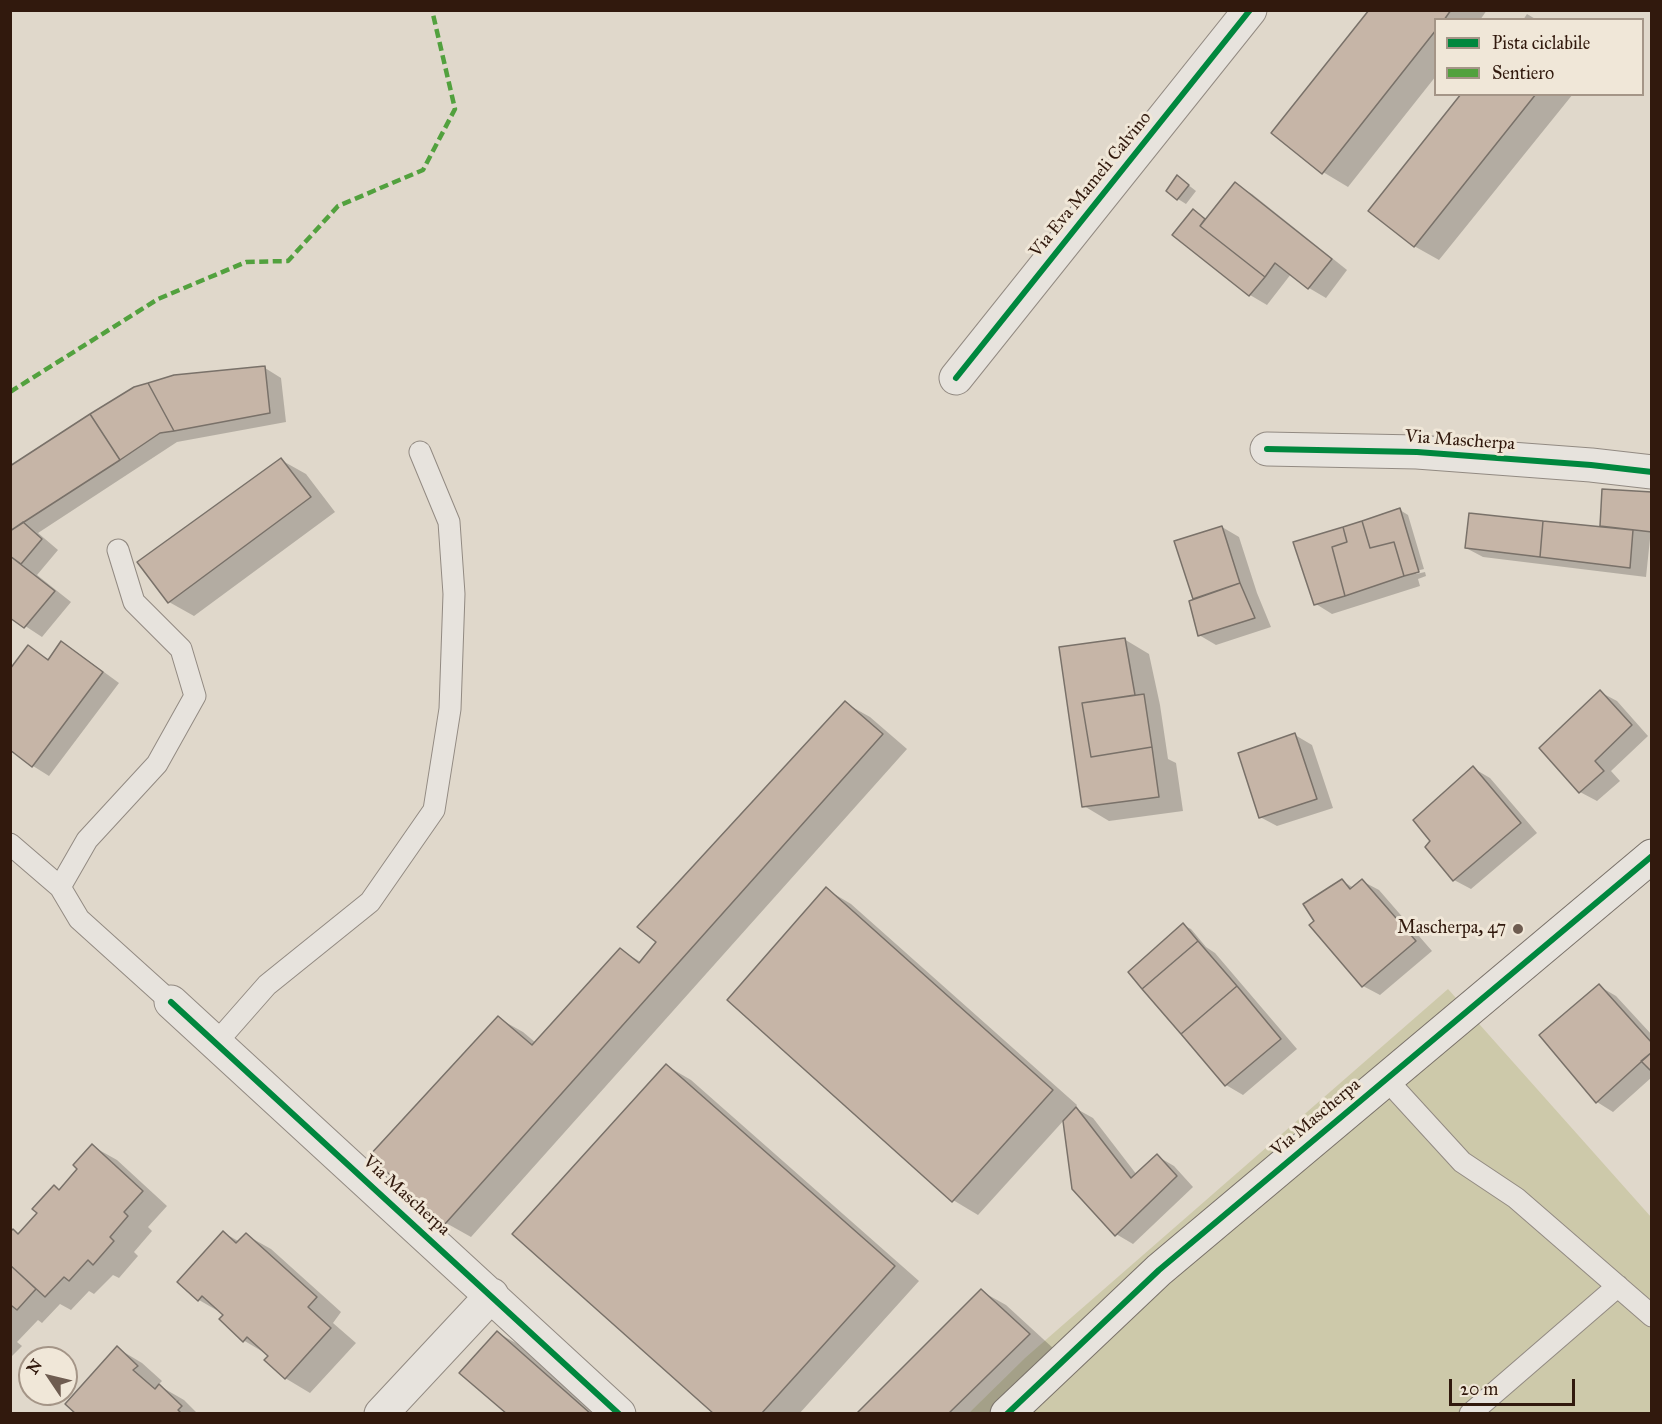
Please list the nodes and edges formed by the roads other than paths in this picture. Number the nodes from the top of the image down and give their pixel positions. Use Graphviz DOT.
graph roads {
  1 [pos="1245,12"];
  2 [pos="956,378"];
  3 [pos="1267,449"];
  4 [pos="420,453"];
  5 [pos="1652,472"];
  6 [pos="117,550"];
  7 [pos="10,844"];
  8 [pos="1652,855"];
  9 [pos="60,887"];
  10 [pos="171,1002"];
  11 [pos="216,1043"];
  12 [pos="1386,1079"];
  13 [pos="1618,1286"];
  14 [pos="492,1295"];
  15 [pos="1652,1316"];
  16 [pos="381,1413"];
  17 [pos="619,1413"];
  18 [pos="1007,1413"];
  19 [pos="1470,1413"];
  1 -- 2 [label="street, Via Eva Mameli Calvino"];
  3 -- 5 [label="street, Via Mascherpa"];
  4 -- 11 [label="lane"];
  6 -- 9 [label="lane"];
  7 -- 9 [label="lane"];
  8 -- 12 [label="street, Via Mascherpa"];
  9 -- 10 [label="lane"];
  10 -- 11 [label="street, Via Mascherpa"];
  11 -- 14 [label="street, Via Mascherpa"];
  12 -- 13 [label="lane"];
  12 -- 18 [label="street, Via Mascherpa"];
  13 -- 15 [label="lane"];
  13 -- 19 [label="lane"];
  14 -- 16 [label="street"];
  14 -- 17 [label="street, Via Mascherpa"];
}
